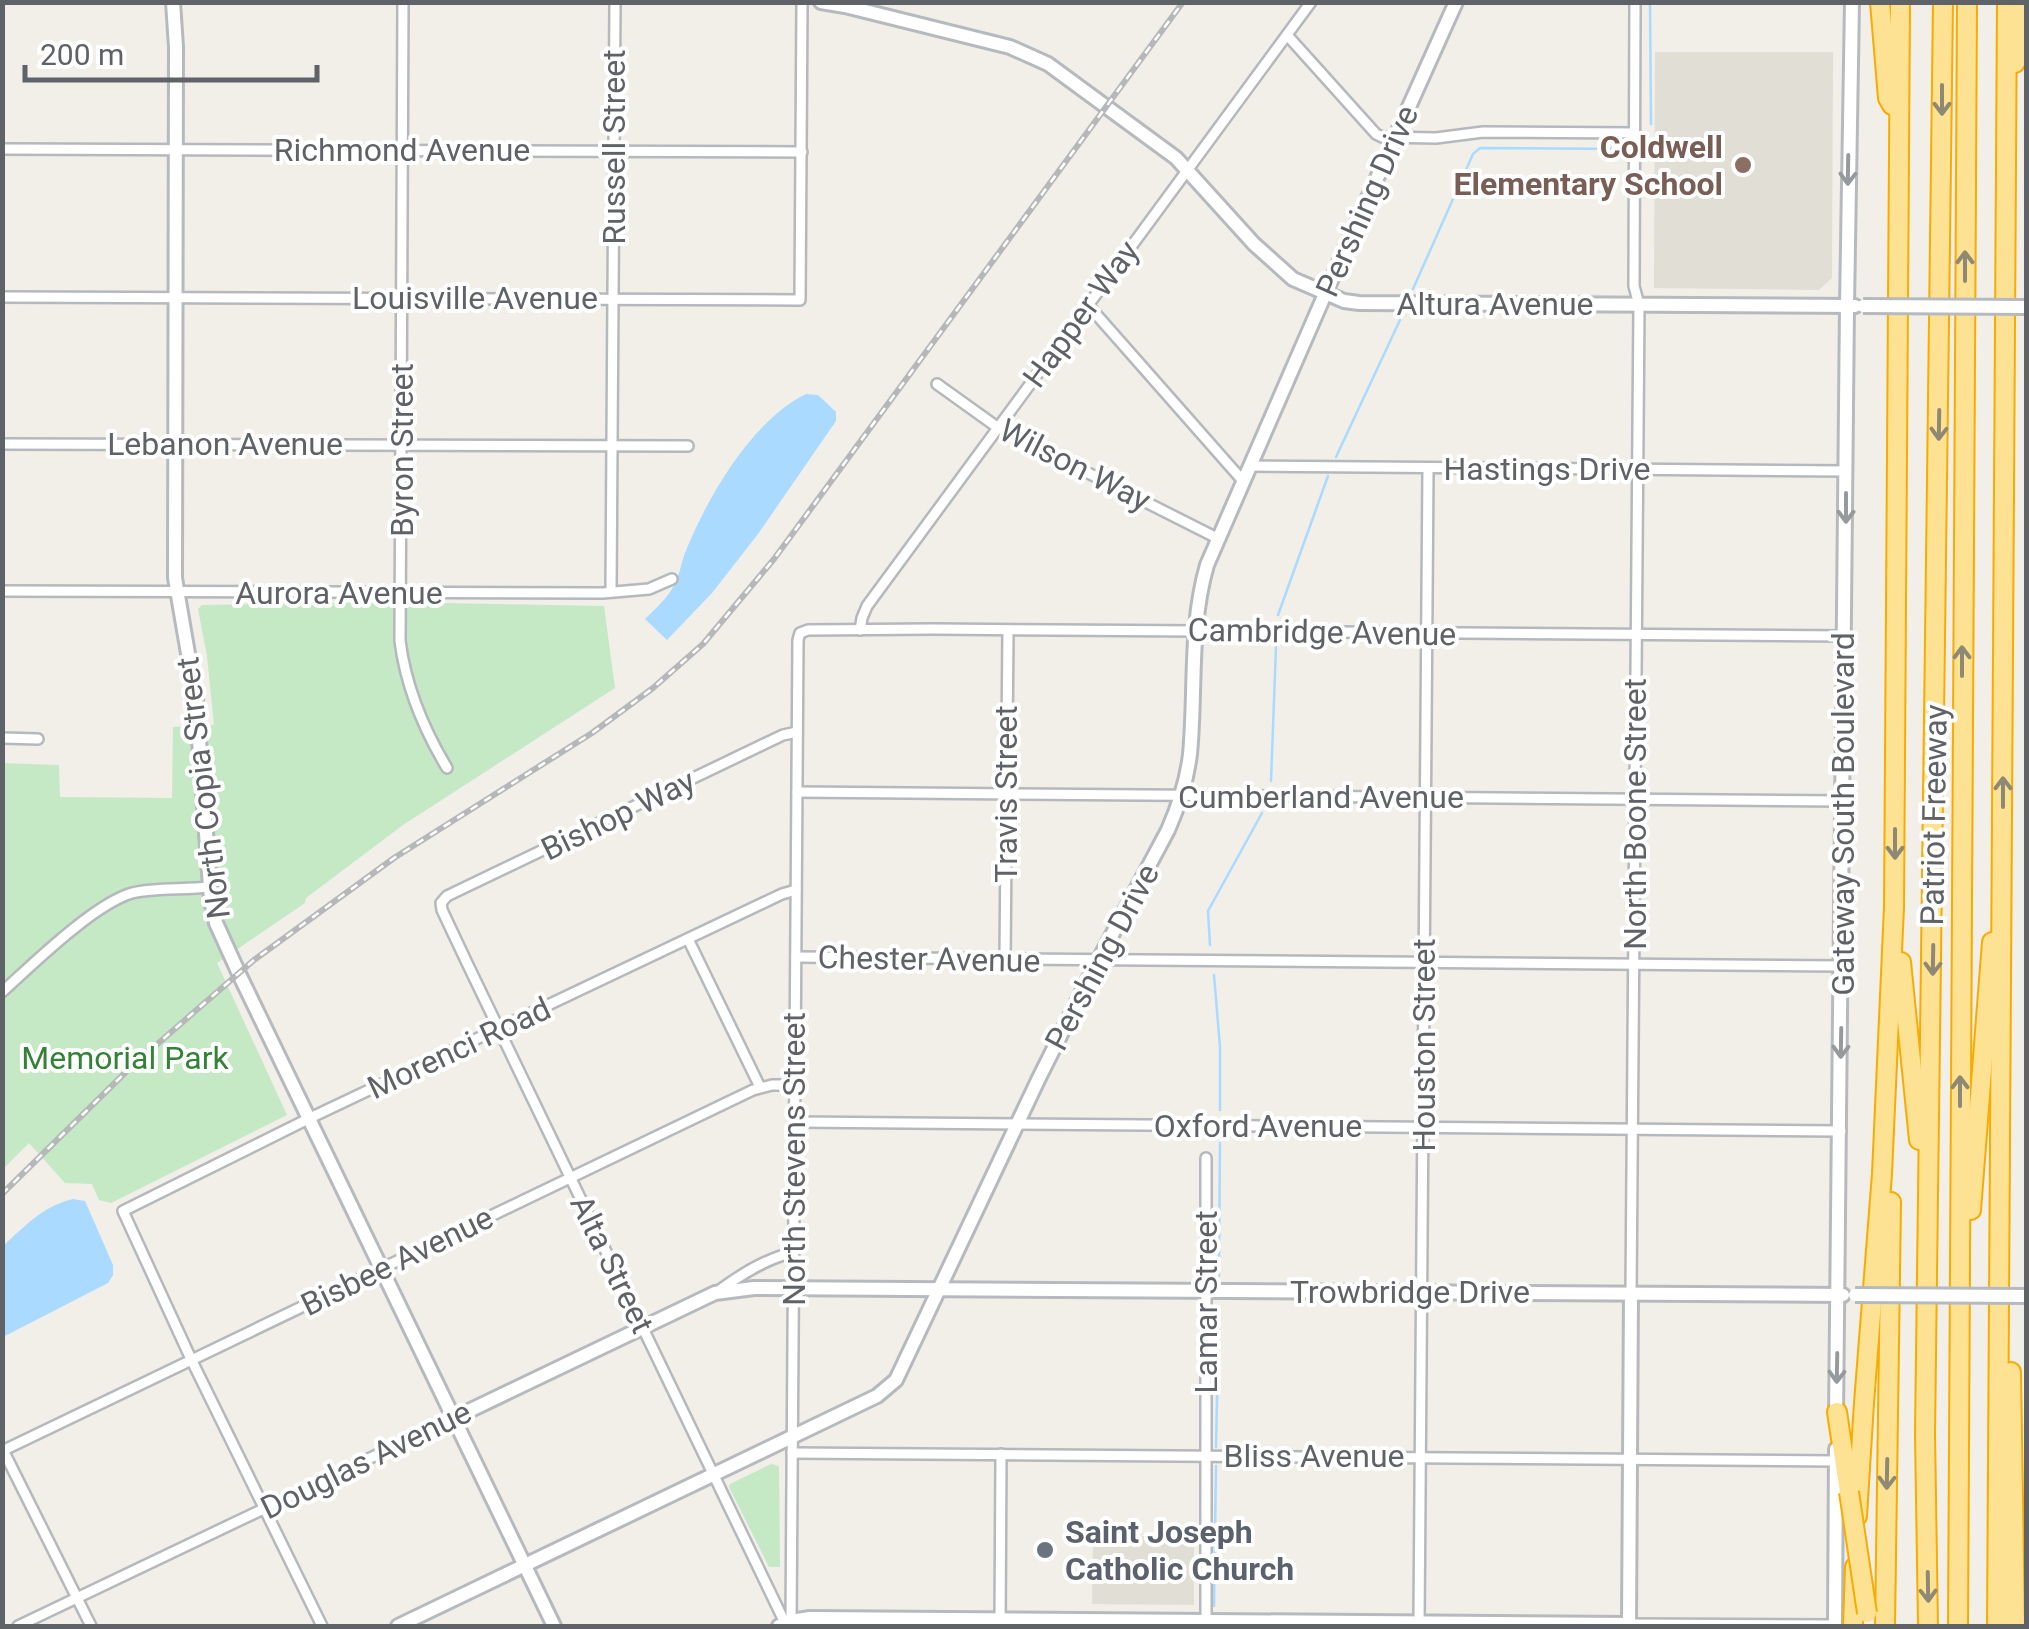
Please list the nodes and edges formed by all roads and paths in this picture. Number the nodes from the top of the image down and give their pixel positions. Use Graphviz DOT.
graph roads {
  1 [pos="173,2"];
  2 [pos="403,2"];
  3 [pos="614,2"];
  4 [pos="802,2"];
  5 [pos="821,2"];
  6 [pos="1311,2"];
  7 [pos="1456,2"];
  8 [pos="1635,2"];
  9 [pos="1852,2"];
  10 [pos="1880,2"];
  11 [pos="1900,2"];
  12 [pos="1943,2"];
  13 [pos="1967,2"];
  14 [pos="2007,2"];
  15 [pos="2024,2"];
  16 [pos="845,4"];
  17 [pos="1287,35"];
  18 [pos="2008,82"];
  19 [pos="1899,116"];
  20 [pos="1634,133"];
  21 [pos="1395,138"];
  22 [pos="2,149"];
  23 [pos="176,150"];
  24 [pos="403,150"];
  25 [pos="614,152"];
  26 [pos="802,152"];
  27 [pos="1187,170"];
  28 [pos="1324,294"];
  29 [pos="2,296"];
  30 [pos="175,297"];
  31 [pos="402,297"];
  32 [pos="613,299"];
  33 [pos="1088,305"];
  34 [pos="1640,305"];
  35 [pos="1846,306"];
  36 [pos="2026,307"];
  37 [pos="937,384"];
  38 [pos="998,428"];
  39 [pos="2,444"];
  40 [pos="174,444"];
  41 [pos="401,444"];
  42 [pos="612,446"];
  43 [pos="688,446"];
  44 [pos="1249,466"];
  45 [pos="1428,469"];
  46 [pos="1638,470"];
  47 [pos="1846,471"];
  48 [pos="1243,481"];
  49 [pos="1217,538"];
  50 [pos="672,579"];
  51 [pos="2,591"];
  52 [pos="611,591"];
  53 [pos="176,592"];
  54 [pos="401,593"];
  55 [pos="860,630"];
  56 [pos="1008,630"];
  57 [pos="1196,631"];
  58 [pos="800,632"];
  59 [pos="1428,634"];
  60 [pos="1636,634"];
  61 [pos="1845,636"];
  62 [pos="798,732"];
  63 [pos="2,738"];
  64 [pos="38,738"];
  65 [pos="447,768"];
  66 [pos="798,792"];
  67 [pos="1007,794"];
  68 [pos="1181,796"];
  69 [pos="1426,798"];
  70 [pos="1635,800"];
  71 [pos="1844,801"];
  72 [pos="209,888"];
  73 [pos="2003,889"];
  74 [pos="796,890"];
  75 [pos="441,902"];
  76 [pos="1894,907"];
  77 [pos="688,939"];
  78 [pos="796,958"];
  79 [pos="1005,959"];
  80 [pos="1098,960"];
  81 [pos="1424,962"];
  82 [pos="1634,964"];
  83 [pos="1842,966"];
  84 [pos="2,992"];
  85 [pos="1890,1026"];
  86 [pos="500,1030"];
  87 [pos="795,1084"];
  88 [pos="760,1087"];
  89 [pos="310,1118"];
  90 [pos="795,1122"];
  91 [pos="1017,1124"];
  92 [pos="1423,1127"];
  93 [pos="1632,1129"];
  94 [pos="1841,1131"];
  95 [pos="1206,1158"];
  96 [pos="1929,1175"];
  97 [pos="571,1178"];
  98 [pos="2000,1248"];
  99 [pos="794,1252"];
  100 [pos="382,1268"];
  101 [pos="793,1288"];
  102 [pos="940,1289"];
  103 [pos="1206,1291"];
  104 [pos="1422,1292"];
  105 [pos="714,1293"];
  106 [pos="1631,1294"];
  107 [pos="1838,1295"];
  108 [pos="2026,1296"];
  109 [pos="642,1328"];
  110 [pos="192,1359"];
  111 [pos="1959,1399"];
  112 [pos="1836,1412"];
  113 [pos="454,1418"];
  114 [pos="792,1437"];
  115 [pos="3,1450"];
  116 [pos="792,1452"];
  117 [pos="1001,1454"];
  118 [pos="1206,1456"];
  119 [pos="1420,1457"];
  120 [pos="1630,1459"];
  121 [pos="1836,1460"];
  122 [pos="714,1475"];
  123 [pos="265,1508"];
  124 [pos="524,1565"];
  125 [pos="77,1598"];
  126 [pos="1863,1622"];
  127 [pos="1000,1623"];
  128 [pos="1206,1623"];
  129 [pos="786,1624"];
  130 [pos="1424,1624"];
  131 [pos="1629,1625"];
  132 [pos="18,1626"];
  133 [pos="90,1626"];
  134 [pos="322,1626"];
  135 [pos="398,1626"];
  136 [pos="554,1626"];
  137 [pos="1835,1626"];
  138 [pos="1885,1626"];
  139 [pos="1928,1626"];
  140 [pos="1958,1626"];
  141 [pos="1997,1626"];
  142 [pos="2015,1626"];
  1 -- 23 [label="main road, North Copia Street"];
  2 -- 24 [label="street, Byron Street"];
  3 -- 25 [label="street, Russell Street"];
  4 -- 26 [label="street"];
  5 -- 16 [label="main road, Altura Avenue"];
  6 -- 17 [label="street, Happer Way"];
  7 -- 21 [label="main road, Pershing Drive"];
  8 -- 20 [label="street, North Boone Street"];
  9 -- 35 [label="main road, Gateway South Boulevard, one-way"];
  10 -- 19 [label="highway"];
  11 -- 19 [label="highway"];
  12 -- 96 [label="highway, Patriot Freeway, one-way"];
  111 -- 13 [label="highway, Patriot Freeway, one-way"];
  14 -- 18 [label="highway"];
  15 -- 18 [label="highway"];
  16 -- 27 [label="main road, Altura Avenue"];
  17 -- 21 [label="street"];
  17 -- 27 [label="street, Happer Way"];
  73 -- 18 [label="highway, one-way"];
  19 -- 76 [label="highway, one-way"];
  20 -- 21 [label="street"];
  20 -- 34 [label="street, North Boone Street"];
  21 -- 28 [label="main road, Pershing Drive"];
  22 -- 23 [label="street, Richmond Avenue"];
  23 -- 24 [label="street, Richmond Avenue"];
  23 -- 30 [label="main road, North Copia Street"];
  24 -- 25 [label="street, Richmond Avenue"];
  24 -- 31 [label="street, Byron Street"];
  25 -- 26 [label="street, Richmond Avenue"];
  25 -- 32 [label="street, Russell Street"];
  26 -- 32 [label="street, Louisville Avenue"];
  27 -- 28 [label="main road, Altura Avenue"];
  27 -- 33 [label="street, Happer Way"];
  28 -- 34 [label="main road, Altura Avenue"];
  28 -- 44 [label="main road, Pershing Drive"];
  29 -- 30 [label="street, Louisville Avenue"];
  30 -- 31 [label="street, Louisville Avenue"];
  30 -- 40 [label="main road, North Copia Street"];
  31 -- 32 [label="street, Louisville Avenue"];
  31 -- 41 [label="street, Byron Street"];
  32 -- 42 [label="street, Russell Street"];
  33 -- 38 [label="street, Happer Way"];
  33 -- 48 [label="street"];
  34 -- 35 [label="main road, Altura Avenue"];
  34 -- 46 [label="street, North Boone Street"];
  35 -- 36 [label="main road, Altura Avenue, bridge"];
  35 -- 47 [label="main road, Gateway South Boulevard"];
  37 -- 38 [label="street, Wilson Way"];
  38 -- 49 [label="street, Wilson Way"];
  38 -- 55 [label="street, Happer Way"];
  39 -- 40 [label="street, Lebanon Avenue"];
  40 -- 41 [label="street, Lebanon Avenue"];
  40 -- 53 [label="main road, North Copia Street"];
  41 -- 42 [label="street, Lebanon Avenue"];
  41 -- 54 [label="street, Byron Street"];
  42 -- 43 [label="street, Lebanon Avenue"];
  42 -- 52 [label="street, Russell Street"];
  44 -- 45 [label="street, Hastings Drive"];
  44 -- 48 [label="main road, Pershing Drive"];
  45 -- 46 [label="street, Hastings Drive"];
  45 -- 59 [label="street, Houston Street"];
  46 -- 47 [label="street, Hastings Drive"];
  46 -- 60 [label="street, North Boone Street"];
  47 -- 61 [label="main road, Gateway South Boulevard, one-way"];
  48 -- 49 [label="main road, Pershing Drive"];
  49 -- 57 [label="main road, Pershing Drive"];
  50 -- 52 [label="street, Aurora Avenue"];
  51 -- 53 [label="street, Aurora Avenue"];
  52 -- 54 [label="street, Aurora Avenue"];
  53 -- 54 [label="street, Aurora Avenue"];
  53 -- 72 [label="main road, North Copia Street"];
  54 -- 65 [label="street, Byron Street"];
  55 -- 56 [label="street, Cambridge Avenue"];
  55 -- 58 [label="street, Cambridge Avenue"];
  56 -- 57 [label="street, Cambridge Avenue"];
  56 -- 67 [label="street, Travis Street"];
  57 -- 59 [label="street, Cambridge Avenue"];
  57 -- 68 [label="main road, Pershing Drive"];
  58 -- 62 [label="street, North Stevens Street"];
  59 -- 60 [label="street, Cambridge Avenue"];
  59 -- 69 [label="street, Houston Street"];
  60 -- 61 [label="street, Cambridge Avenue"];
  60 -- 70 [label="street, North Boone Street"];
  61 -- 71 [label="main road, Gateway South Boulevard"];
  62 -- 66 [label="street, North Stevens Street"];
  62 -- 75 [label="street, Bishop Way"];
  63 -- 64 [label="street"];
  66 -- 67 [label="street, Cumberland Avenue"];
  66 -- 74 [label="street, North Stevens Street"];
  67 -- 68 [label="street, Cumberland Avenue"];
  67 -- 79 [label="street, Travis Street"];
  68 -- 69 [label="street, Cumberland Avenue"];
  68 -- 80 [label="main road, Pershing Drive"];
  69 -- 70 [label="street, Cumberland Avenue"];
  69 -- 81 [label="street, Houston Street"];
  70 -- 71 [label="street, Cumberland Avenue"];
  70 -- 82 [label="street, North Boone Street"];
  71 -- 83 [label="main road, Gateway South Boulevard"];
  72 -- 84 [label="street"];
  72 -- 89 [label="main road, North Copia Street"];
  73 -- 98 [label="highway"];
  73 -- 111 [label="highway"];
  74 -- 77 [label="street, Morenci Road"];
  74 -- 78 [label="street, North Stevens Street"];
  75 -- 86 [label="street, Alta Street"];
  76 -- 85 [label="highway"];
  76 -- 96 [label="highway"];
  77 -- 86 [label="street, Morenci Road"];
  77 -- 88 [label="street"];
  78 -- 79 [label="street, Chester Avenue"];
  78 -- 87 [label="street, North Stevens Street"];
  79 -- 80 [label="street, Chester Avenue"];
  80 -- 81 [label="street, Chester Avenue"];
  80 -- 91 [label="main road, Pershing Drive"];
  81 -- 82 [label="street, Chester Avenue"];
  81 -- 92 [label="street, Houston Street"];
  82 -- 83 [label="street, Chester Avenue"];
  82 -- 93 [label="street, North Boone Street"];
  83 -- 94 [label="main road, Gateway South Boulevard, one-way"];
  85 -- 126 [label="highway"];
  85 -- 138 [label="highway, one-way"];
  86 -- 89 [label="street, Morenci Road"];
  86 -- 97 [label="street, Alta Street"];
  87 -- 88 [label="street, Bisbee Avenue"];
  87 -- 90 [label="street, North Stevens Street"];
  88 -- 97 [label="street, Bisbee Avenue"];
  89 -- 100 [label="main road, North Copia Street"];
  89 -- 110 [label="street, Morenci Road"];
  90 -- 91 [label="street, Oxford Avenue"];
  90 -- 99 [label="street, North Stevens Street"];
  91 -- 92 [label="street, Oxford Avenue"];
  91 -- 102 [label="main road, Pershing Drive"];
  92 -- 93 [label="street, Oxford Avenue"];
  92 -- 104 [label="street, Houston Street"];
  93 -- 94 [label="street, Oxford Avenue"];
  93 -- 106 [label="street, North Boone Street"];
  94 -- 107 [label="main road, Gateway South Boulevard"];
  95 -- 103 [label="street, Lamar Street"];
  96 -- 139 [label="highway, Patriot Freeway, one-way"];
  97 -- 100 [label="street, Bisbee Avenue"];
  97 -- 109 [label="street, Alta Street"];
  98 -- 141 [label="highway"];
  98 -- 142 [label="highway"];
  99 -- 101 [label="street, North Stevens Street"];
  99 -- 105 [label="street, Douglas Avenue"];
  100 -- 110 [label="street, Bisbee Avenue"];
  100 -- 113 [label="main road, North Copia Street"];
  101 -- 102 [label="main road, Trowbridge Drive"];
  101 -- 105 [label="main road, Douglas Avenue"];
  101 -- 114 [label="street, North Stevens Street"];
  102 -- 103 [label="main road, Trowbridge Drive"];
  102 -- 114 [label="main road, Pershing Drive"];
  103 -- 104 [label="main road, Trowbridge Drive"];
  103 -- 118 [label="street, Lamar Street"];
  104 -- 106 [label="main road, Trowbridge Drive"];
  104 -- 119 [label="street, Houston Street"];
  105 -- 109 [label="main road, Douglas Avenue"];
  106 -- 107 [label="main road, Trowbridge Drive"];
  106 -- 120 [label="main road, North Boone Street"];
  107 -- 108 [label="main road, Trowbridge Drive, bridge"];
  107 -- 112 [label="main road, Gateway South Boulevard, one-way"];
  109 -- 113 [label="main road, Douglas Avenue"];
  109 -- 122 [label="street, Alta Street"];
  110 -- 115 [label="street, Bisbee Avenue"];
  110 -- 123 [label="street"];
  111 -- 140 [label="highway, Patriot Freeway"];
  112 -- 121 [label="main road, Gateway South Boulevard"];
  112 -- 126 [label="highway, bridge"];
  113 -- 123 [label="street, Douglas Avenue"];
  113 -- 124 [label="main road, North Copia Street"];
  114 -- 116 [label="street, North Stevens Street"];
  114 -- 122 [label="main road, Pershing Drive"];
  115 -- 125 [label="street"];
  116 -- 117 [label="street, Bliss Avenue"];
  116 -- 129 [label="street, North Stevens Street"];
  117 -- 118 [label="street, Bliss Avenue"];
  117 -- 127 [label="street"];
  118 -- 119 [label="street, Bliss Avenue"];
  118 -- 128 [label="street, Lamar Street"];
  119 -- 120 [label="street, Bliss Avenue"];
  119 -- 130 [label="street, Houston Street"];
  120 -- 121 [label="street, Bliss Avenue"];
  120 -- 131 [label="main road, North Boone Street"];
  121 -- 137 [label="main road, Gateway South Boulevard"];
  122 -- 124 [label="main road, Pershing Drive"];
  122 -- 129 [label="street, Alta Street"];
  123 -- 125 [label="street, Douglas Avenue"];
  123 -- 134 [label="street"];
  124 -- 135 [label="main road, Pershing Drive"];
  124 -- 136 [label="main road, North Copia Street"];
  125 -- 132 [label="street, Douglas Avenue"];
  125 -- 133 [label="street"];
  127 -- 128 [label="main road"];
  127 -- 129 [label="main road"];
  128 -- 130 [label="main road"];
  130 -- 131 [label="main road"];
  131 -- 137 [label="street"];
}
